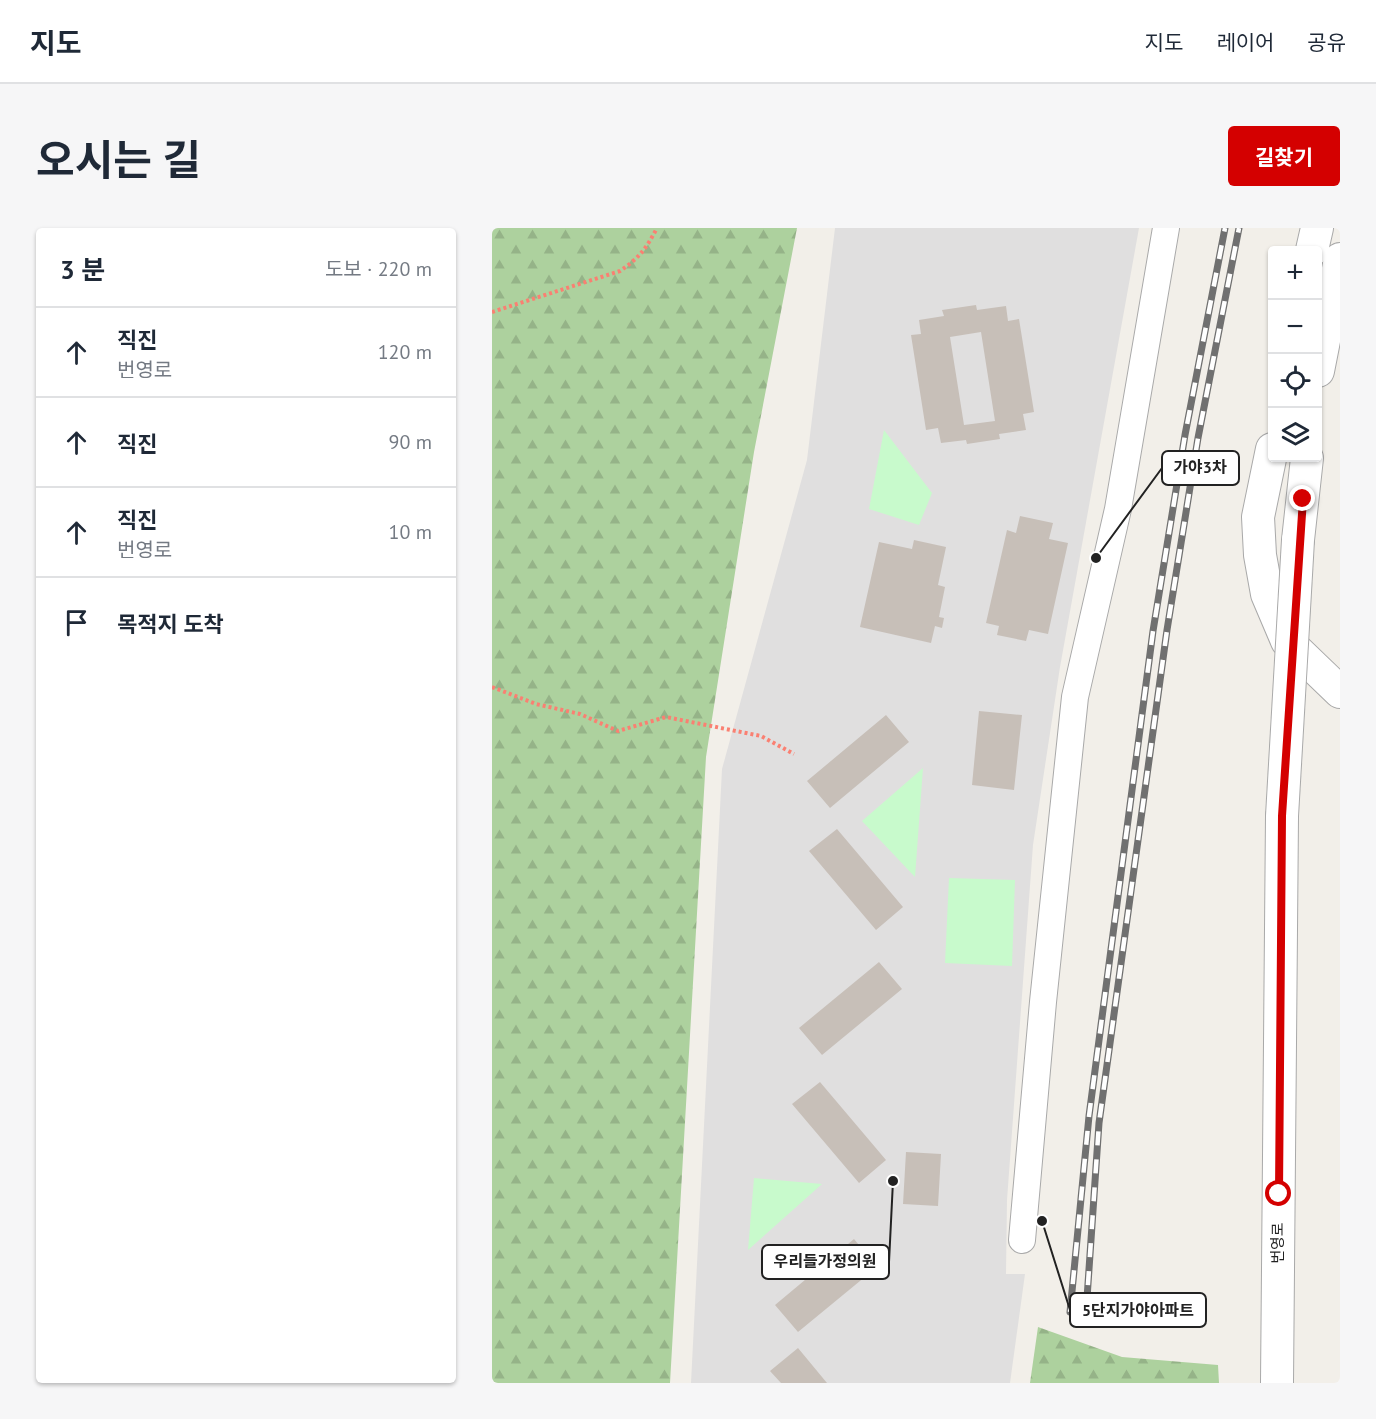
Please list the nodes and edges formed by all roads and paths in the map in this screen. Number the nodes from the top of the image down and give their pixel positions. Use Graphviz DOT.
graph roads {
  1 [pos="657,228"];
  2 [pos="1166,228"];
  3 [pos="1317,228"];
  4 [pos="1313,246"];
  5 [pos="1340,259"];
  6 [pos="492,312"];
  7 [pos="1320,354"];
  8 [pos="1269,462"];
  9 [pos="1307,462"];
  10 [pos="492,687"];
  11 [pos="1340,692"];
  12 [pos="794,754"];
  13 [pos="1022,1240"];
  14 [pos="1277,1383"];
  1 -- 6 [label="path"];
  2 -- 13 [label="street"];
  3 -- 4 [label="street"];
  5 -- 7 [label="street"];
  8 -- 11 [label="street"];
  9 -- 14 [label="street, 번영로, bridge"];
  10 -- 12 [label="path"];
}
